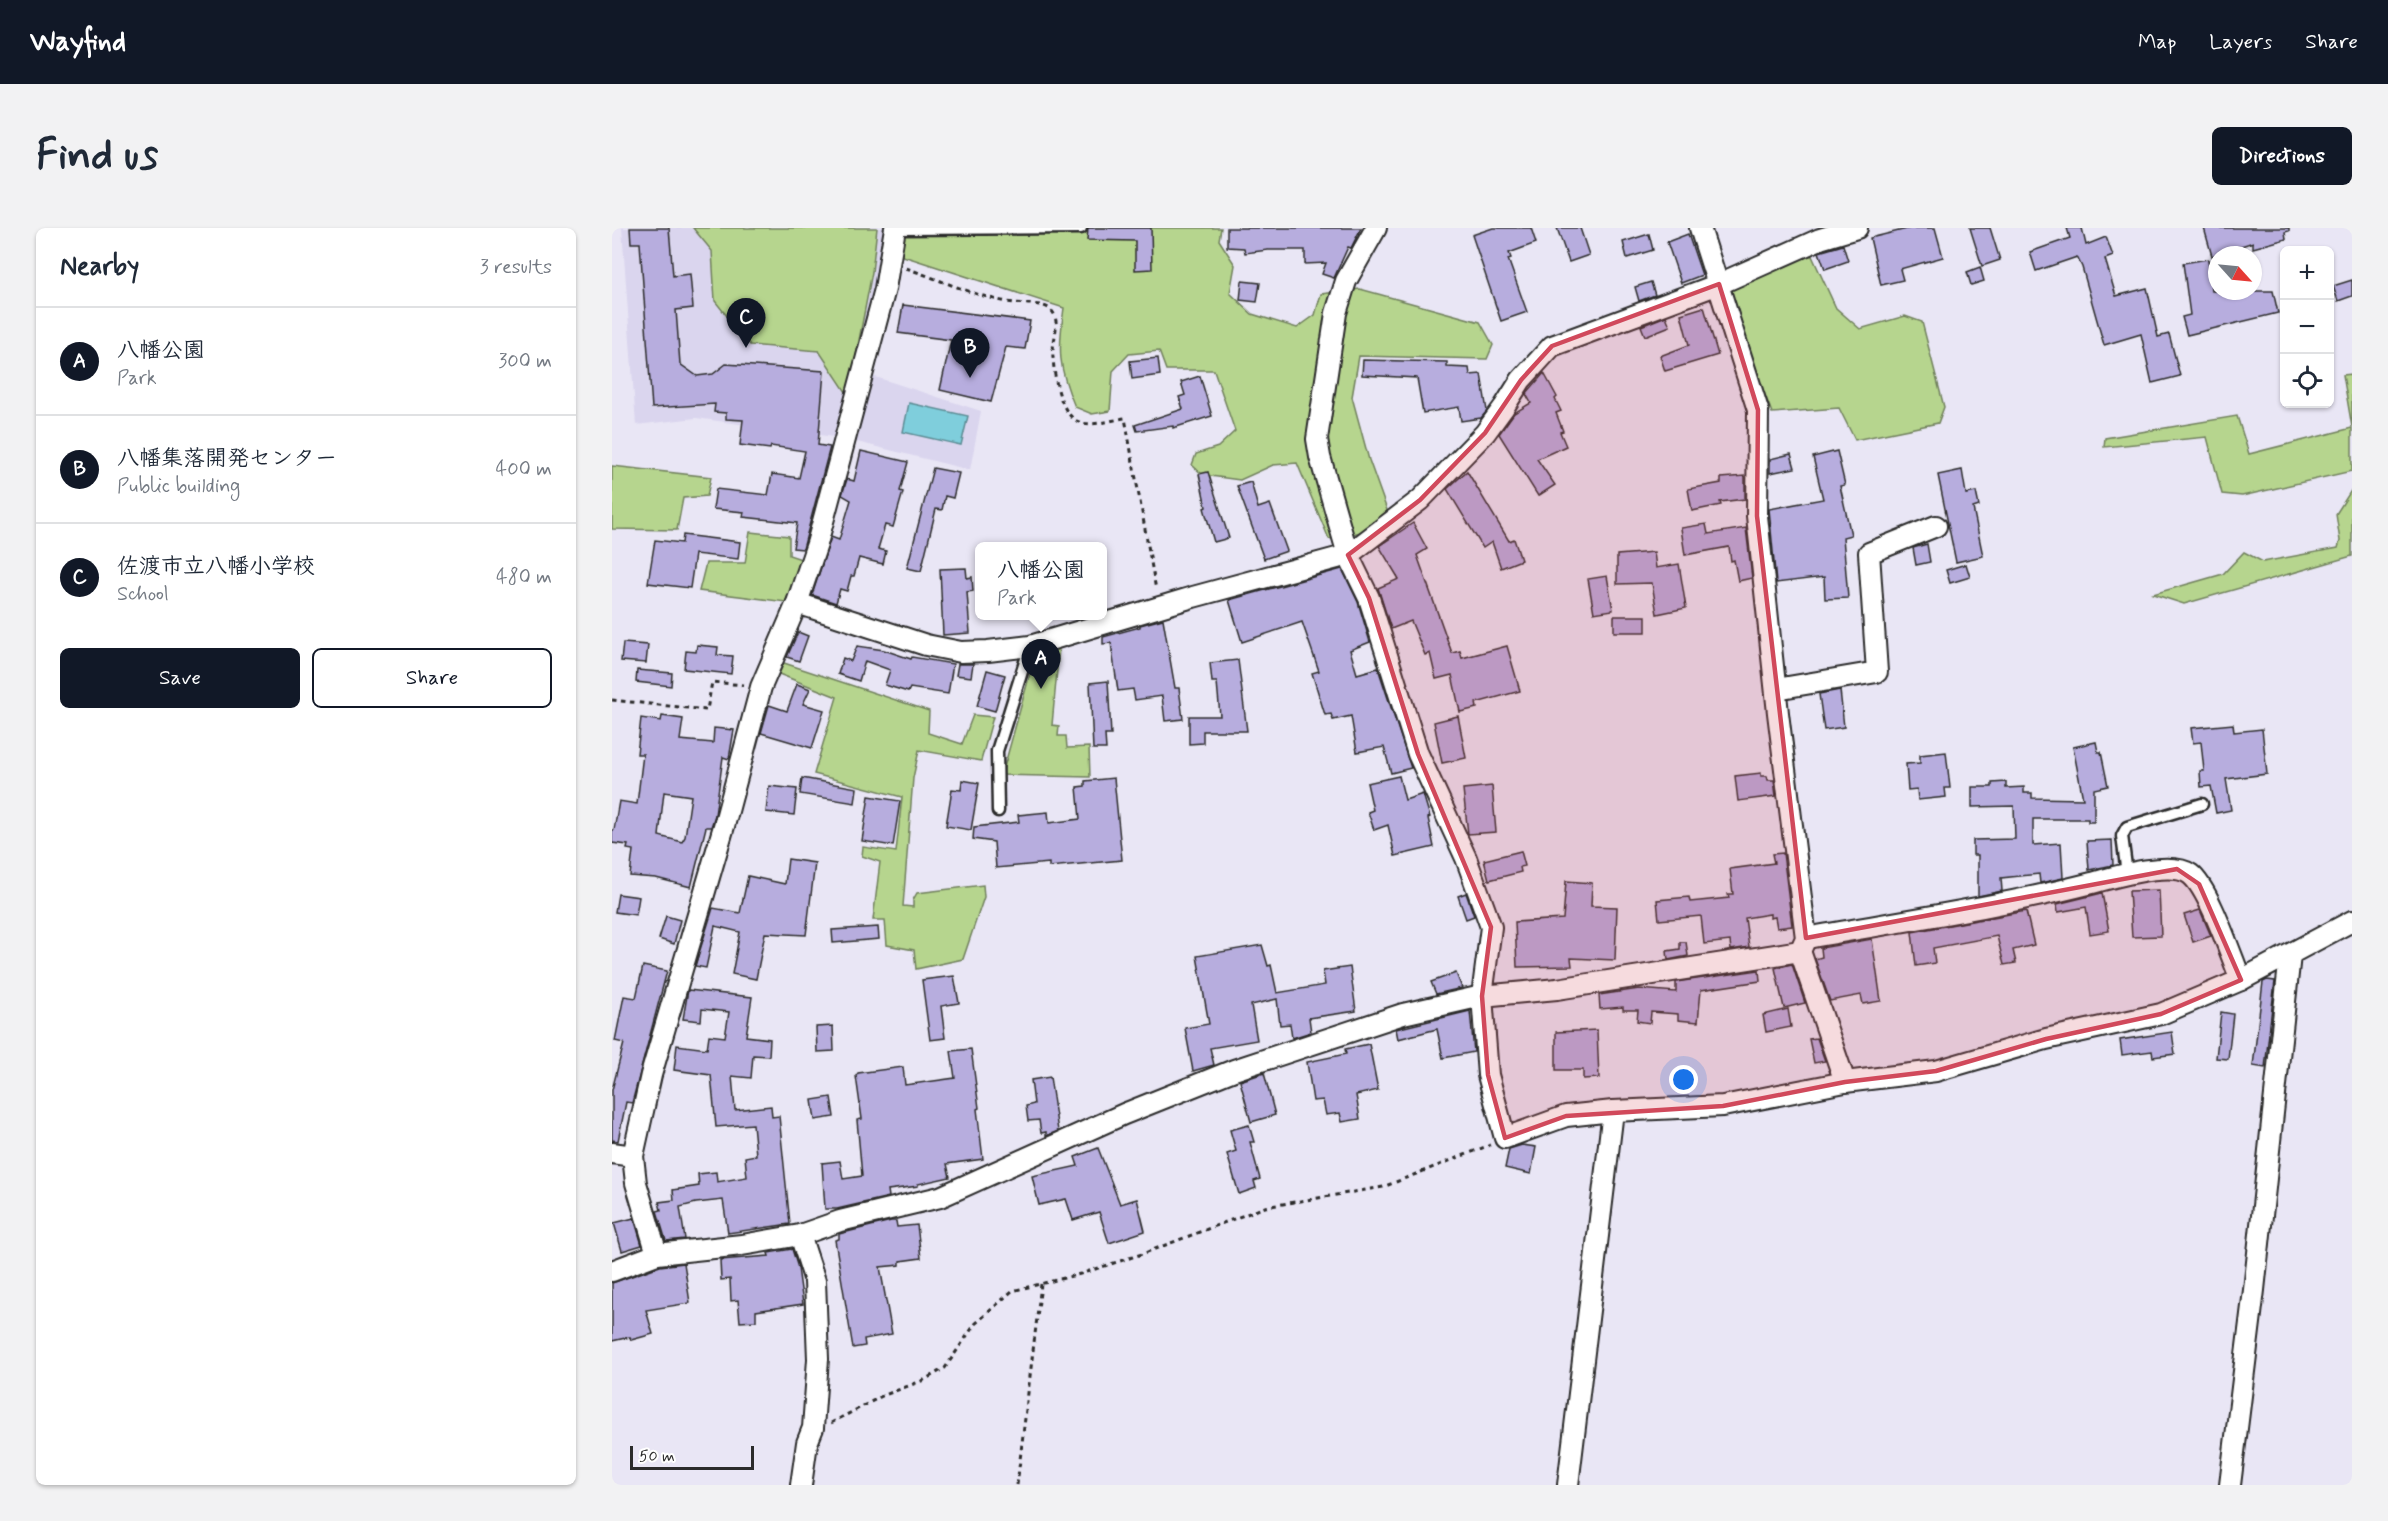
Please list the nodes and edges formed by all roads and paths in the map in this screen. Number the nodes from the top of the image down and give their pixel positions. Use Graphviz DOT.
graph roads {
  1 [pos="1081,228"];
  2 [pos="1376,228"];
  3 [pos="1700,228"];
  4 [pos="1857,228"];
  5 [pos="895,229"];
  6 [pos="890,263"];
  7 [pos="1719,284"];
  8 [pos="1935,526"];
  9 [pos="1348,555"];
  10 [pos="797,603"];
  11 [pos="1160,608"];
  12 [pos="1030,646"];
  13 [pos="761,687"];
  14 [pos="1776,689"];
  15 [pos="612,700"];
  16 [pos="2202,804"];
  17 [pos="998,811"];
  18 [pos="2127,874"];
  19 [pos="2352,921"];
  20 [pos="1803,944"];
  21 [pos="2290,955"];
  22 [pos="2241,980"];
  23 [pos="1482,996"];
  24 [pos="1845,1082"];
  25 [pos="1613,1110"];
  26 [pos="1505,1138"];
  27 [pos="612,1153"];
  28 [pos="633,1156"];
  29 [pos="800,1235"];
  30 [pos="657,1254"];
  31 [pos="612,1271"];
  32 [pos="1041,1284"];
  33 [pos="813,1428"];
  34 [pos="801,1485"];
  35 [pos="1017,1485"];
  36 [pos="1568,1485"];
  37 [pos="2230,1485"];
  1 -- 5 [label="lane"];
  2 -- 9 [label="street"];
  3 -- 7 [label="street"];
  4 -- 7 [label="street"];
  5 -- 6 [label="street"];
  6 -- 10 [label="street"];
  6 -- 11 [label="path"];
  7 -- 9 [label="street"];
  7 -- 14 [label="street"];
  8 -- 14 [label="street"];
  9 -- 11 [label="street"];
  9 -- 23 [label="street"];
  10 -- 12 [label="street"];
  10 -- 13 [label="street"];
  11 -- 12 [label="street"];
  12 -- 17 [label="lane"];
  13 -- 15 [label="path"];
  13 -- 28 [label="street"];
  14 -- 20 [label="street"];
  16 -- 18 [label="lane"];
  18 -- 20 [label="street"];
  18 -- 22 [label="street"];
  19 -- 21 [label="street"];
  20 -- 23 [label="street"];
  20 -- 24 [label="street"];
  21 -- 22 [label="street"];
  21 -- 37 [label="street"];
  22 -- 24 [label="street"];
  23 -- 26 [label="street"];
  23 -- 29 [label="street"];
  24 -- 25 [label="street"];
  25 -- 26 [label="street"];
  25 -- 36 [label="street"];
  26 -- 32 [label="path"];
  27 -- 28 [label="street"];
  28 -- 30 [label="street"];
  29 -- 30 [label="street"];
  29 -- 33 [label="street"];
  30 -- 31 [label="street"];
  32 -- 33 [label="path"];
  32 -- 35 [label="path"];
  33 -- 34 [label="street"];
}
